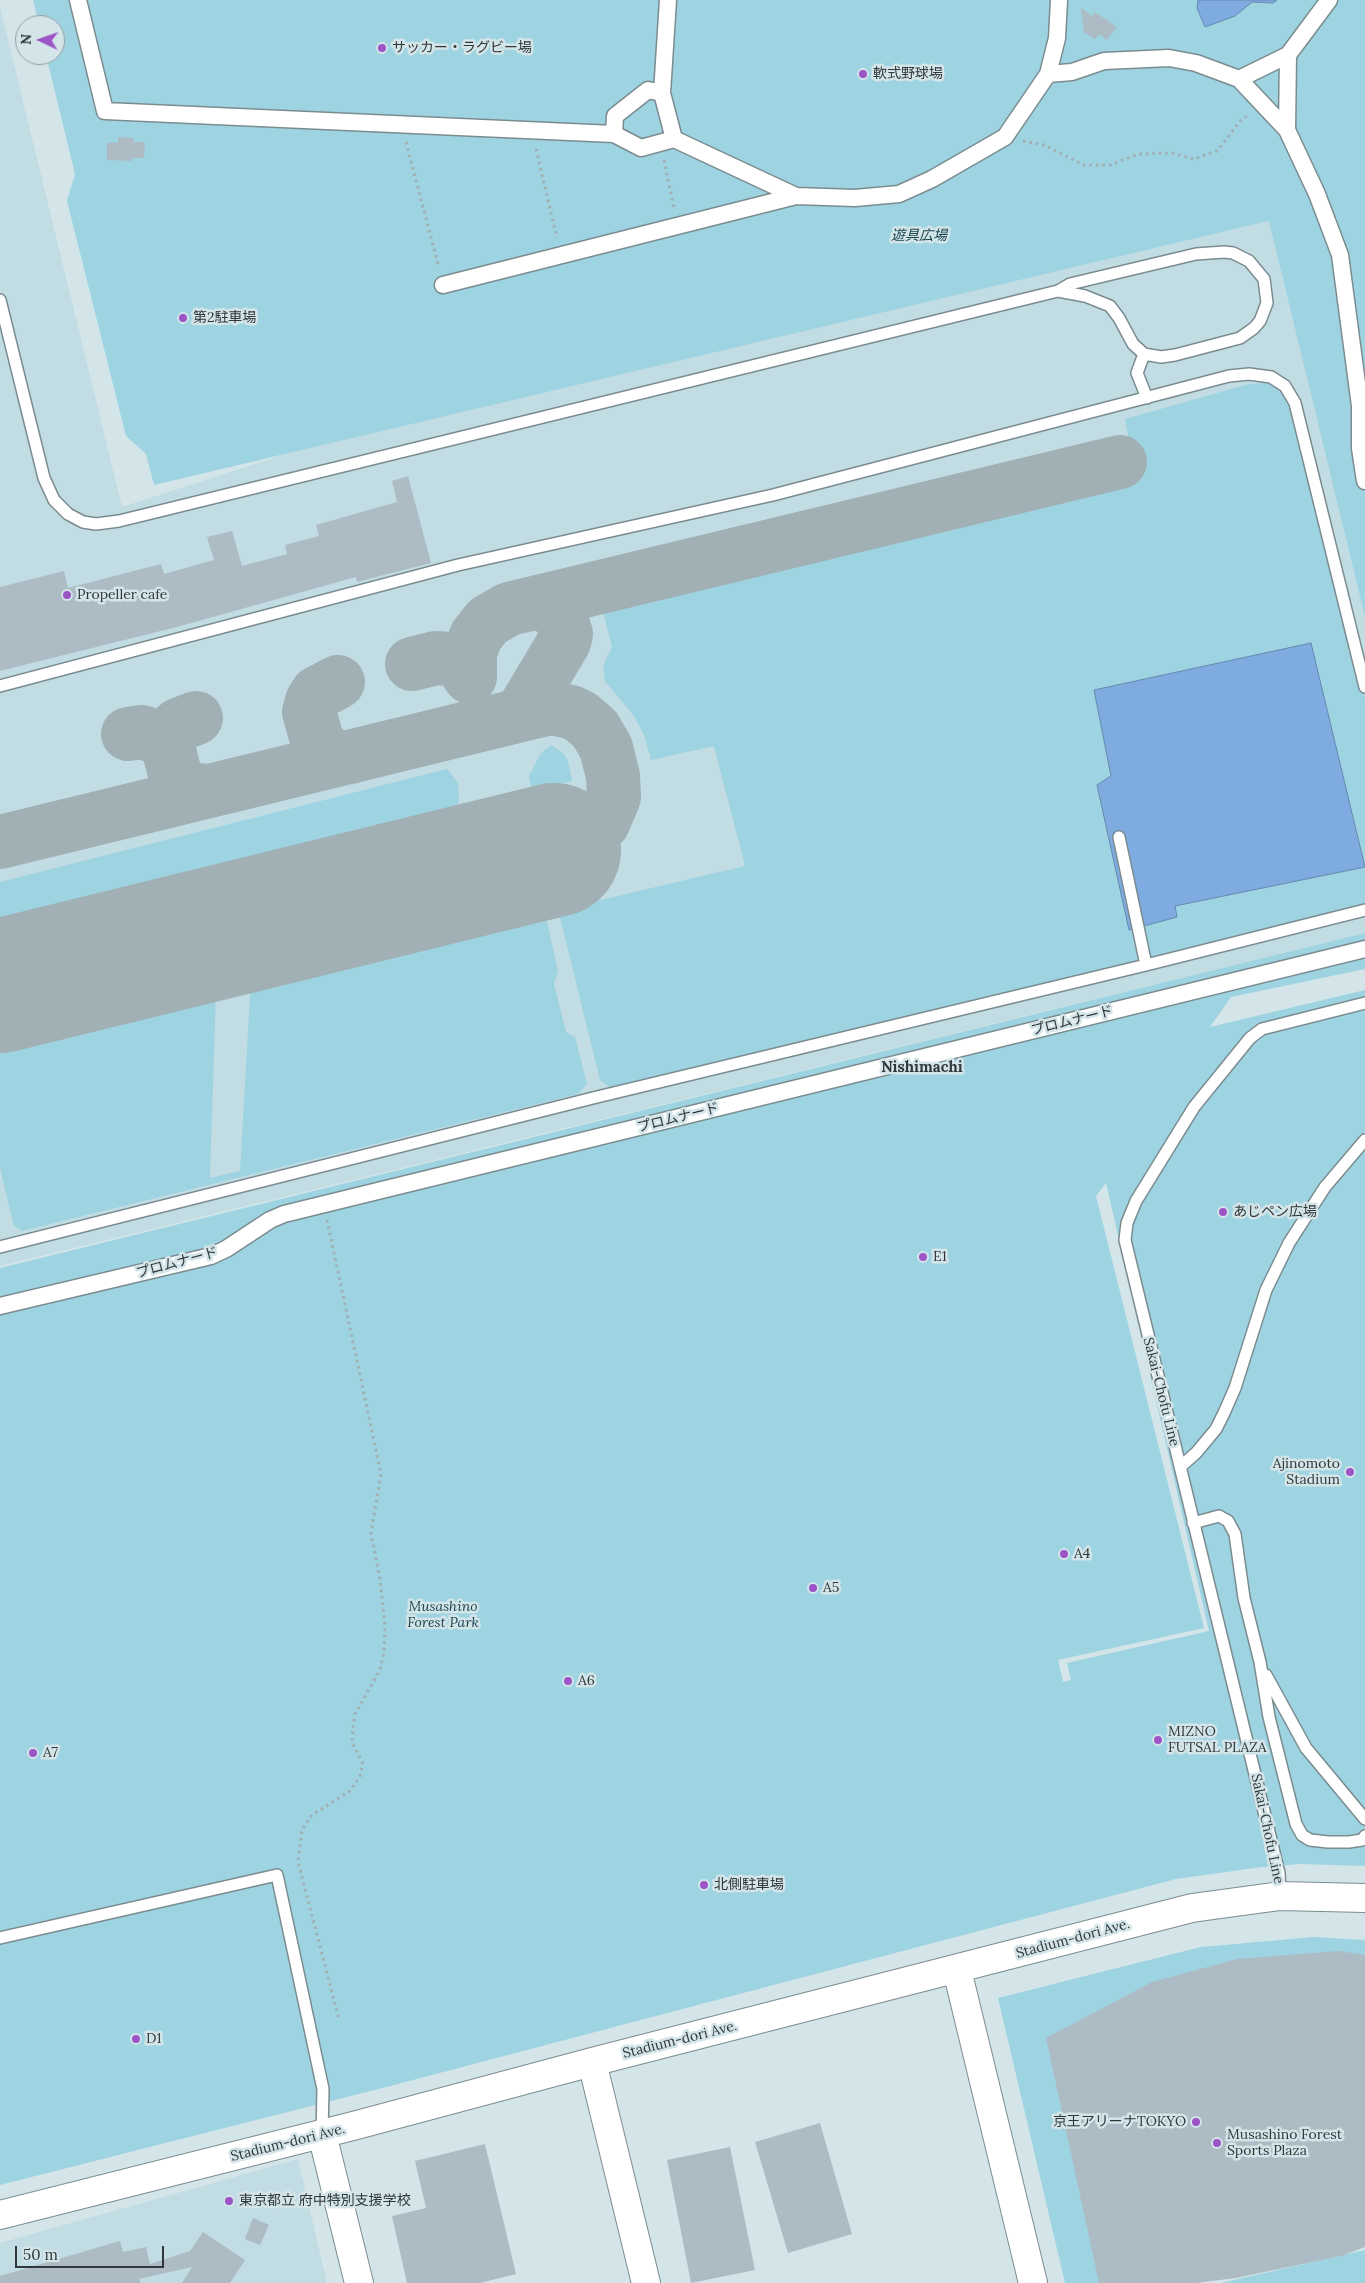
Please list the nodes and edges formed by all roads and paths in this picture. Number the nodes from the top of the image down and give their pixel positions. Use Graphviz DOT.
graph roads {
  1 [pos="78,0"];
  2 [pos="668,0"];
  3 [pos="1059,0"];
  4 [pos="1329,0"];
  5 [pos="1288,55"];
  6 [pos="1048,74"];
  7 [pos="1239,79"];
  8 [pos="662,93"];
  9 [pos="1264,104"];
  10 [pos="401,124"];
  11 [pos="532,130"];
  12 [pos="1287,130"];
  13 [pos="614,134"];
  14 [pos="1005,137"];
  15 [pos="667,141"];
  16 [pos="796,196"];
  17 [pos="678,226"];
  18 [pos="561,255"];
  19 [pos="443,285"];
  20 [pos="1058,291"];
  21 [pos="0,300"];
  22 [pos="1144,354"];
  23 [pos="1146,398"];
  24 [pos="1365,481"];
  25 [pos="0,686"];
  26 [pos="1365,687"];
  27 [pos="1119,837"];
  28 [pos="1365,910"];
  29 [pos="1365,949"];
  30 [pos="1146,965"];
  31 [pos="1365,1003"];
  32 [pos="1365,1140"];
  33 [pos="324,1205"];
  34 [pos="0,1247"];
  35 [pos="0,1306"];
  36 [pos="1180,1467"];
  37 [pos="1193,1523"];
  38 [pos="1260,1662"];
  39 [pos="1365,1819"];
  40 [pos="1365,1836"];
  41 [pos="1280,1896"];
  42 [pos="1365,1898"];
  43 [pos="0,1938"];
  44 [pos="957,1970"];
  45 [pos="339,2019"];
  46 [pos="592,2062"];
  47 [pos="322,2134"];
  48 [pos="0,2215"];
  49 [pos="359,2283"];
  50 [pos="646,2283"];
  51 [pos="1033,2283"];
  1 -- 10 [label="street"];
  2 -- 8 [label="street"];
  3 -- 6 [label="street"];
  4 -- 5 [label="street"];
  5 -- 7 [label="street"];
  5 -- 12 [label="street"];
  6 -- 7 [label="street"];
  6 -- 14 [label="street"];
  7 -- 9 [label="street"];
  8 -- 13 [label="street"];
  8 -- 15 [label="street"];
  9 -- 12 [label="street"];
  9 -- 14 [label="path"];
  10 -- 11 [label="street"];
  10 -- 19 [label="path"];
  11 -- 13 [label="street"];
  11 -- 18 [label="path"];
  12 -- 24 [label="street"];
  13 -- 15 [label="street"];
  14 -- 16 [label="street"];
  15 -- 16 [label="street"];
  15 -- 17 [label="path"];
  16 -- 17 [label="street"];
  17 -- 18 [label="street"];
  18 -- 19 [label="street"];
  20 -- 21 [label="lane"];
  20 -- 22 [label="lane"];
  20 -- 22 [label="lane"];
  22 -- 23 [label="lane"];
  23 -- 25 [label="lane"];
  23 -- 26 [label="lane"];
  27 -- 30 [label="lane"];
  28 -- 30 [label="lane"];
  29 -- 33 [label="street, プロムナード"];
  30 -- 34 [label="lane"];
  31 -- 36 [label="lane, Sakai-Chofu Line"];
  32 -- 36 [label="lane"];
  33 -- 35 [label="street, プロムナード"];
  33 -- 45 [label="path"];
  36 -- 37 [label="lane, Sakai-Chofu Line"];
  37 -- 38 [label="lane"];
  37 -- 41 [label="lane, Sakai-Chofu Line"];
  38 -- 39 [label="lane"];
  38 -- 40 [label="lane"];
  41 -- 42 [label="street, Stadium-dori Ave."];
  41 -- 44 [label="street, Stadium-dori Ave."];
  43 -- 47 [label="lane"];
  44 -- 46 [label="street, Stadium-dori Ave."];
  44 -- 51 [label="street"];
  46 -- 47 [label="street, Stadium-dori Ave."];
  46 -- 50 [label="street"];
  47 -- 48 [label="street, Stadium-dori Ave."];
  47 -- 49 [label="street"];
}
